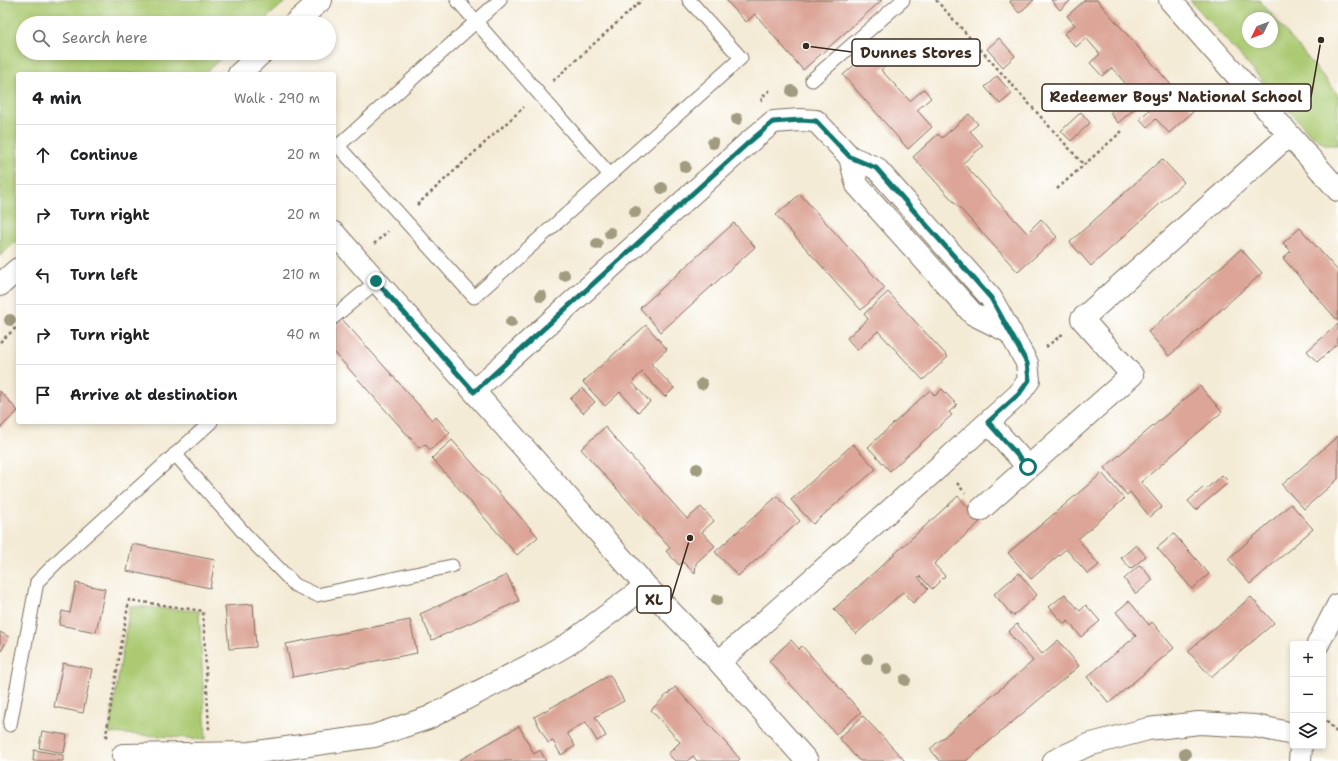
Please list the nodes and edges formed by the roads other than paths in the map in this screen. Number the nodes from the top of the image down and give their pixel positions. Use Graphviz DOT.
graph roads {
  1 [pos="321,0"];
  2 [pos="457,0"];
  3 [pos="500,0"];
  4 [pos="689,0"];
  5 [pos="903,0"];
  6 [pos="1170,0"];
  7 [pos="303,16"];
  8 [pos="476,21"];
  9 [pos="254,60"];
  10 [pos="241,72"];
  11 [pos="812,80"];
  12 [pos="1289,135"];
  13 [pos="610,175"];
  14 [pos="1338,190"];
  15 [pos="336,235"];
  16 [pos="16,272"];
  17 [pos="376,281"];
  18 [pos="0,285"];
  19 [pos="336,315"];
  20 [pos="474,392"];
  21 [pos="988,422"];
  22 [pos="208,424"];
  23 [pos="175,454"];
  24 [pos="1028,467"];
  25 [pos="980,510"];
  26 [pos="452,566"];
  27 [pos="646,586"];
  28 [pos="1338,605"];
  29 [pos="1320,641"];
  30 [pos="719,662"];
  31 [pos="10,725"];
  32 [pos="1290,733"];
  33 [pos="1301,749"];
  34 [pos="123,755"];
  35 [pos="807,761"];
  36 [pos="1054,761"];
  37 [pos="1300,761"];
  1 -- 7 [label="street"];
  2 -- 8 [label="lane"];
  3 -- 8 [label="lane"];
  4 -- 13 [label="lane"];
  5 -- 11 [label="lane"];
  6 -- 12 [label="street"];
  8 -- 13 [label="lane"];
  8 -- 13 [label="lane"];
  9 -- 10 [label="street"];
  12 -- 14 [label="street"];
  12 -- 24 [label="street"];
  15 -- 17 [label="street"];
  16 -- 18 [label="street"];
  17 -- 19 [label="lane"];
  17 -- 20 [label="street"];
  20 -- 21 [label="street"];
  20 -- 27 [label="street"];
  21 -- 24 [label="street"];
  21 -- 30 [label="street"];
  22 -- 23 [label="lane"];
  23 -- 26 [label="lane"];
  23 -- 31 [label="lane"];
  24 -- 25 [label="street"];
  27 -- 30 [label="street"];
  27 -- 34 [label="street"];
  28 -- 29 [label="street"];
  30 -- 35 [label="street"];
  32 -- 36 [label="street"];
  33 -- 37 [label="street"];
}
